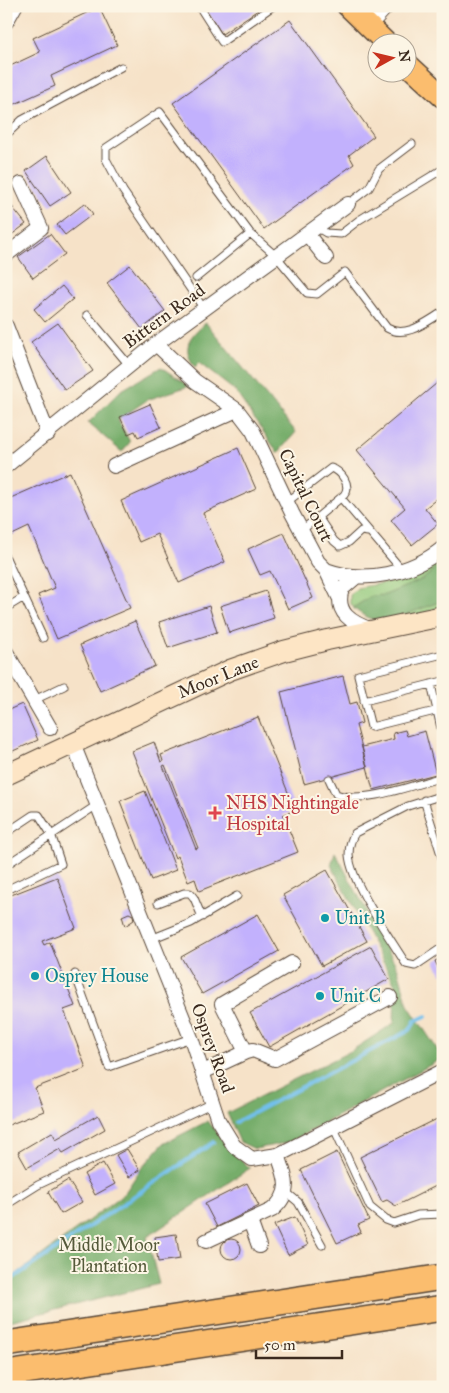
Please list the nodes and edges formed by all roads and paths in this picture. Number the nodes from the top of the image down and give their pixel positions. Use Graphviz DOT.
graph roads {
  1 [pos="15,6"];
  2 [pos="199,6"];
  3 [pos="272,6"];
  4 [pos="348,6"];
  5 [pos="387,6"];
  6 [pos="6,22"];
  7 [pos="368,27"];
  8 [pos="374,32"];
  9 [pos="121,67"];
  10 [pos="416,72"];
  11 [pos="443,97"];
  12 [pos="6,135"];
  13 [pos="412,144"];
  14 [pos="443,169"];
  15 [pos="21,184"];
  16 [pos="348,204"];
  17 [pos="312,231"];
  18 [pos="250,234"];
  19 [pos="6,255"];
  20 [pos="276,256"];
  21 [pos="326,258"];
  22 [pos="196,278"];
  23 [pos="204,310"];
  24 [pos="443,312"];
  25 [pos="87,315"];
  26 [pos="6,326"];
  27 [pos="156,344"];
  28 [pos="129,365"];
  29 [pos="237,410"];
  30 [pos="48,434"];
  31 [pos="6,466"];
  32 [pos="114,466"];
  33 [pos="341,498"];
  34 [pos="287,502"];
  35 [pos="318,517"];
  36 [pos="301,531"];
  37 [pos="368,532"];
  38 [pos="443,548"];
  39 [pos="6,558"];
  40 [pos="326,570"];
  41 [pos="402,570"];
  42 [pos="356,577"];
  43 [pos="24,597"];
  44 [pos="339,597"];
  45 [pos="6,608"];
  46 [pos="443,616"];
  47 [pos="372,630"];
  48 [pos="43,638"];
  49 [pos="6,652"];
  50 [pos="443,654"];
  51 [pos="443,681"];
  52 [pos="431,684"];
  53 [pos="64,686"];
  54 [pos="32,701"];
  55 [pos="364,701"];
  56 [pos="439,710"];
  57 [pos="50,728"];
  58 [pos="443,737"];
  59 [pos="73,744"];
  60 [pos="6,775"];
  61 [pos="443,777"];
  62 [pos="329,779"];
  63 [pos="443,795"];
  64 [pos="424,800"];
  65 [pos="97,806"];
  66 [pos="6,833"];
  67 [pos="51,834"];
  68 [pos="443,861"];
  69 [pos="6,865"];
  70 [pos="6,890"];
  71 [pos="238,896"];
  72 [pos="158,903"];
  73 [pos="202,917"];
  74 [pos="151,939"];
  75 [pos="443,947"];
  76 [pos="292,963"];
  77 [pos="76,974"];
  78 [pos="390,997"];
  79 [pos="190,1038"];
  80 [pos="246,1052"];
  81 [pos="443,1071"];
  82 [pos="203,1072"];
  83 [pos="213,1103"];
  84 [pos="333,1126"];
  85 [pos="278,1155"];
  86 [pos="286,1192"];
  87 [pos="6,1205"];
  88 [pos="443,1214"];
  89 [pos="250,1222"];
  90 [pos="206,1242"];
  91 [pos="322,1245"];
  92 [pos="259,1246"];
  93 [pos="443,1278"];
  94 [pos="443,1308"];
  95 [pos="6,1344"];
  96 [pos="6,1374"];
  1 -- 6 [label="street"];
  2 -- 3 [label="lane"];
  4 -- 7 [label="main road"];
  5 -- 7 [label="street"];
  7 -- 8 [label="main road"];
  9 -- 12 [label="lane"];
  10 -- 11 [label="main road"];
  13 -- 16 [label="lane"];
  14 -- 17 [label="lane"];
  15 -- 19 [label="street"];
  16 -- 17 [label="street, Bittern Road"];
  17 -- 20 [label="street, Bittern Road"];
  17 -- 21 [label="street"];
  18 -- 20 [label="lane"];
  18 -- 22 [label="lane"];
  18 -- 23 [label="lane"];
  20 -- 23 [label="street, Bittern Road"];
  20 -- 24 [label="lane"];
  23 -- 27 [label="street, Bittern Road"];
  25 -- 28 [label="lane"];
  26 -- 30 [label="street"];
  27 -- 28 [label="street, Bittern Road"];
  27 -- 29 [label="street, Capital Court"];
  28 -- 30 [label="street, Bittern Road"];
  29 -- 32 [label="street"];
  29 -- 34 [label="street, Capital Court"];
  30 -- 31 [label="street, Bittern Road"];
  33 -- 34 [label="lane"];
  33 -- 35 [label="lane"];
  33 -- 37 [label="lane"];
  34 -- 36 [label="street, Capital Court"];
  35 -- 36 [label="lane"];
  35 -- 37 [label="lane"];
  36 -- 40 [label="street, Capital Court"];
  37 -- 41 [label="lane"];
  38 -- 41 [label="street"];
  39 -- 43 [label="lane"];
  40 -- 42 [label="street"];
  40 -- 44 [label="street, Capital Court"];
  41 -- 42 [label="street"];
  42 -- 44 [label="street"];
  43 -- 45 [label="lane"];
  43 -- 48 [label="lane"];
  44 -- 47 [label="street, Capital Court"];
  46 -- 47 [label="main road, Moor Lane"];
  47 -- 59 [label="main road, Moor Lane"];
  49 -- 54 [label="street"];
  50 -- 55 [label="lane"];
  51 -- 52 [label="lane"];
  52 -- 55 [label="lane"];
  52 -- 56 [label="lane"];
  53 -- 54 [label="lane"];
  54 -- 57 [label="street"];
  55 -- 56 [label="lane"];
  56 -- 58 [label="lane"];
  59 -- 60 [label="main road, Moor Lane"];
  59 -- 65 [label="street, Osprey Road"];
  61 -- 62 [label="lane"];
  63 -- 64 [label="lane"];
  64 -- 68 [label="lane"];
  64 -- 75 [label="lane"];
  65 -- 67 [label="lane"];
  65 -- 74 [label="street, Osprey Road"];
  66 -- 67 [label="lane"];
  67 -- 69 [label="lane"];
  67 -- 70 [label="lane"];
  71 -- 73 [label="lane"];
  72 -- 73 [label="lane"];
  73 -- 74 [label="lane"];
  74 -- 79 [label="street, Osprey Road"];
  76 -- 80 [label="street"];
  77 -- 79 [label="lane"];
  78 -- 80 [label="street"];
  79 -- 82 [label="street, Osprey Road"];
  80 -- 82 [label="street"];
  81 -- 84 [label="street, Osprey Road"];
  82 -- 83 [label="street, Osprey Road"];
  83 -- 85 [label="street, Osprey Road"];
  83 -- 87 [label="lane"];
  84 -- 85 [label="street, Osprey Road"];
  84 -- 88 [label="lane"];
  85 -- 86 [label="street"];
  86 -- 89 [label="street"];
  86 -- 91 [label="lane"];
  89 -- 90 [label="street"];
  89 -- 92 [label="street"];
  93 -- 95 [label="highway"];
  94 -- 96 [label="highway"];
}
